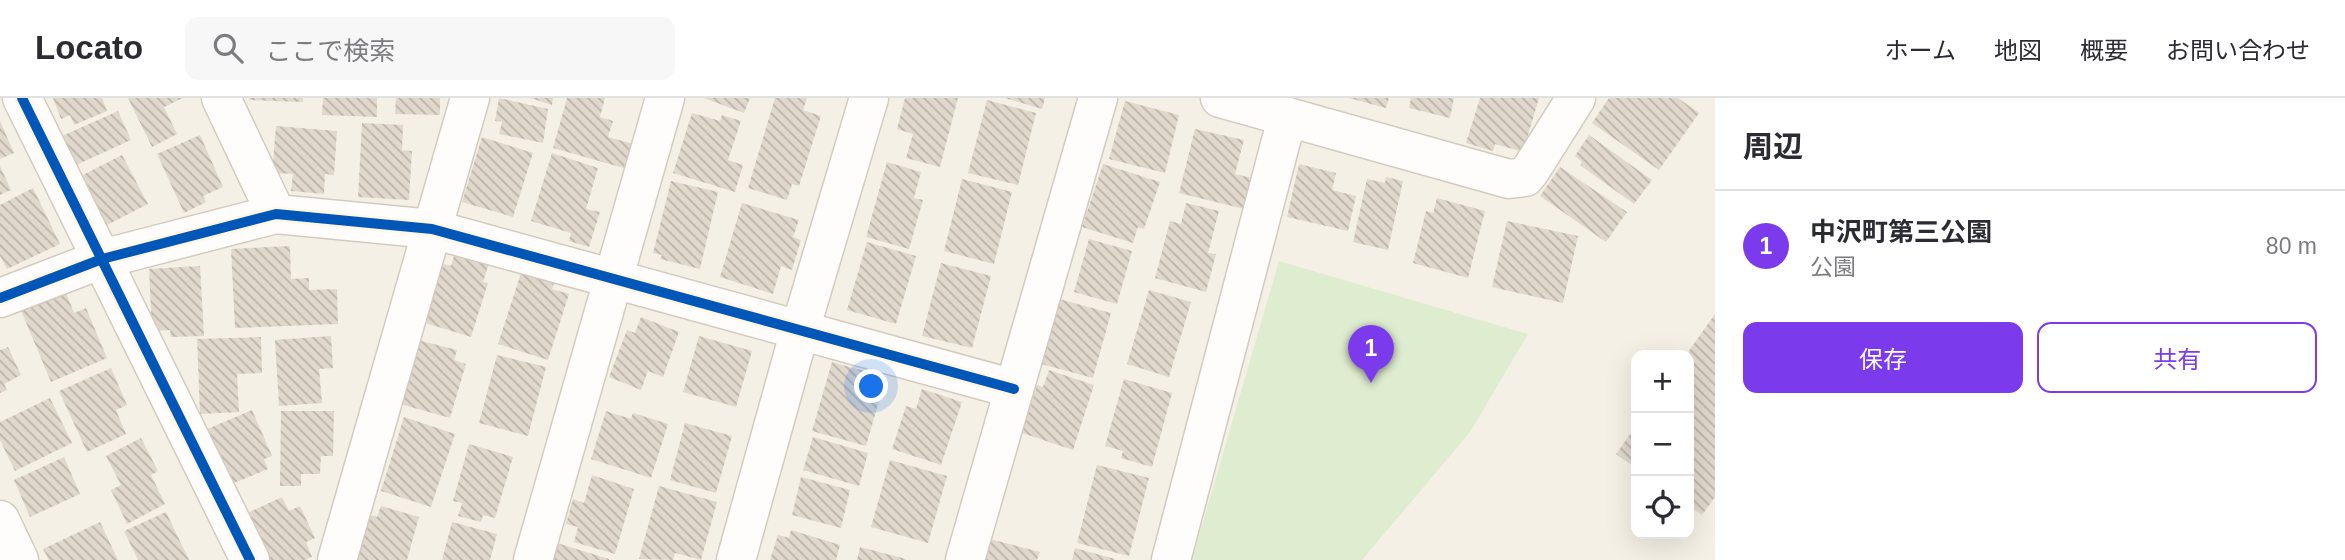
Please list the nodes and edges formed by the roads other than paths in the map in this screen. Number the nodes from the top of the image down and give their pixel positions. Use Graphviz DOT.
graph roads {
  1 [pos="22,98"];
  2 [pos="221,98"];
  3 [pos="470,98"];
  4 [pos="665,98"];
  5 [pos="869,98"];
  6 [pos="1098,98"];
  7 [pos="1220,98"];
  8 [pos="1576,98"];
  9 [pos="1287,118"];
  10 [pos="276,214"];
  11 [pos="432,229"];
  12 [pos="102,259"];
  13 [pos="614,279"];
  14 [pos="0,298"];
  15 [pos="800,330"];
  16 [pos="1014,389"];
  17 [pos="0,520"];
  18 [pos="19,560"];
  19 [pos="250,560"];
  20 [pos="337,560"];
  21 [pos="533,560"];
  22 [pos="736,560"];
  23 [pos="965,560"];
  24 [pos="1171,560"];
  1 -- 12 [label="street"];
  2 -- 10 [label="street"];
  3 -- 11 [label="street"];
  4 -- 13 [label="street"];
  5 -- 15 [label="street"];
  6 -- 16 [label="street"];
  7 -- 9 [label="street"];
  8 -- 9 [label="street"];
  9 -- 24 [label="street"];
  10 -- 11 [label="street"];
  10 -- 12 [label="street"];
  11 -- 13 [label="street"];
  11 -- 20 [label="street"];
  12 -- 14 [label="street"];
  12 -- 19 [label="street"];
  13 -- 15 [label="street"];
  13 -- 21 [label="street"];
  15 -- 16 [label="street"];
  15 -- 22 [label="street"];
  16 -- 23 [label="street"];
  17 -- 18 [label="street"];
}
